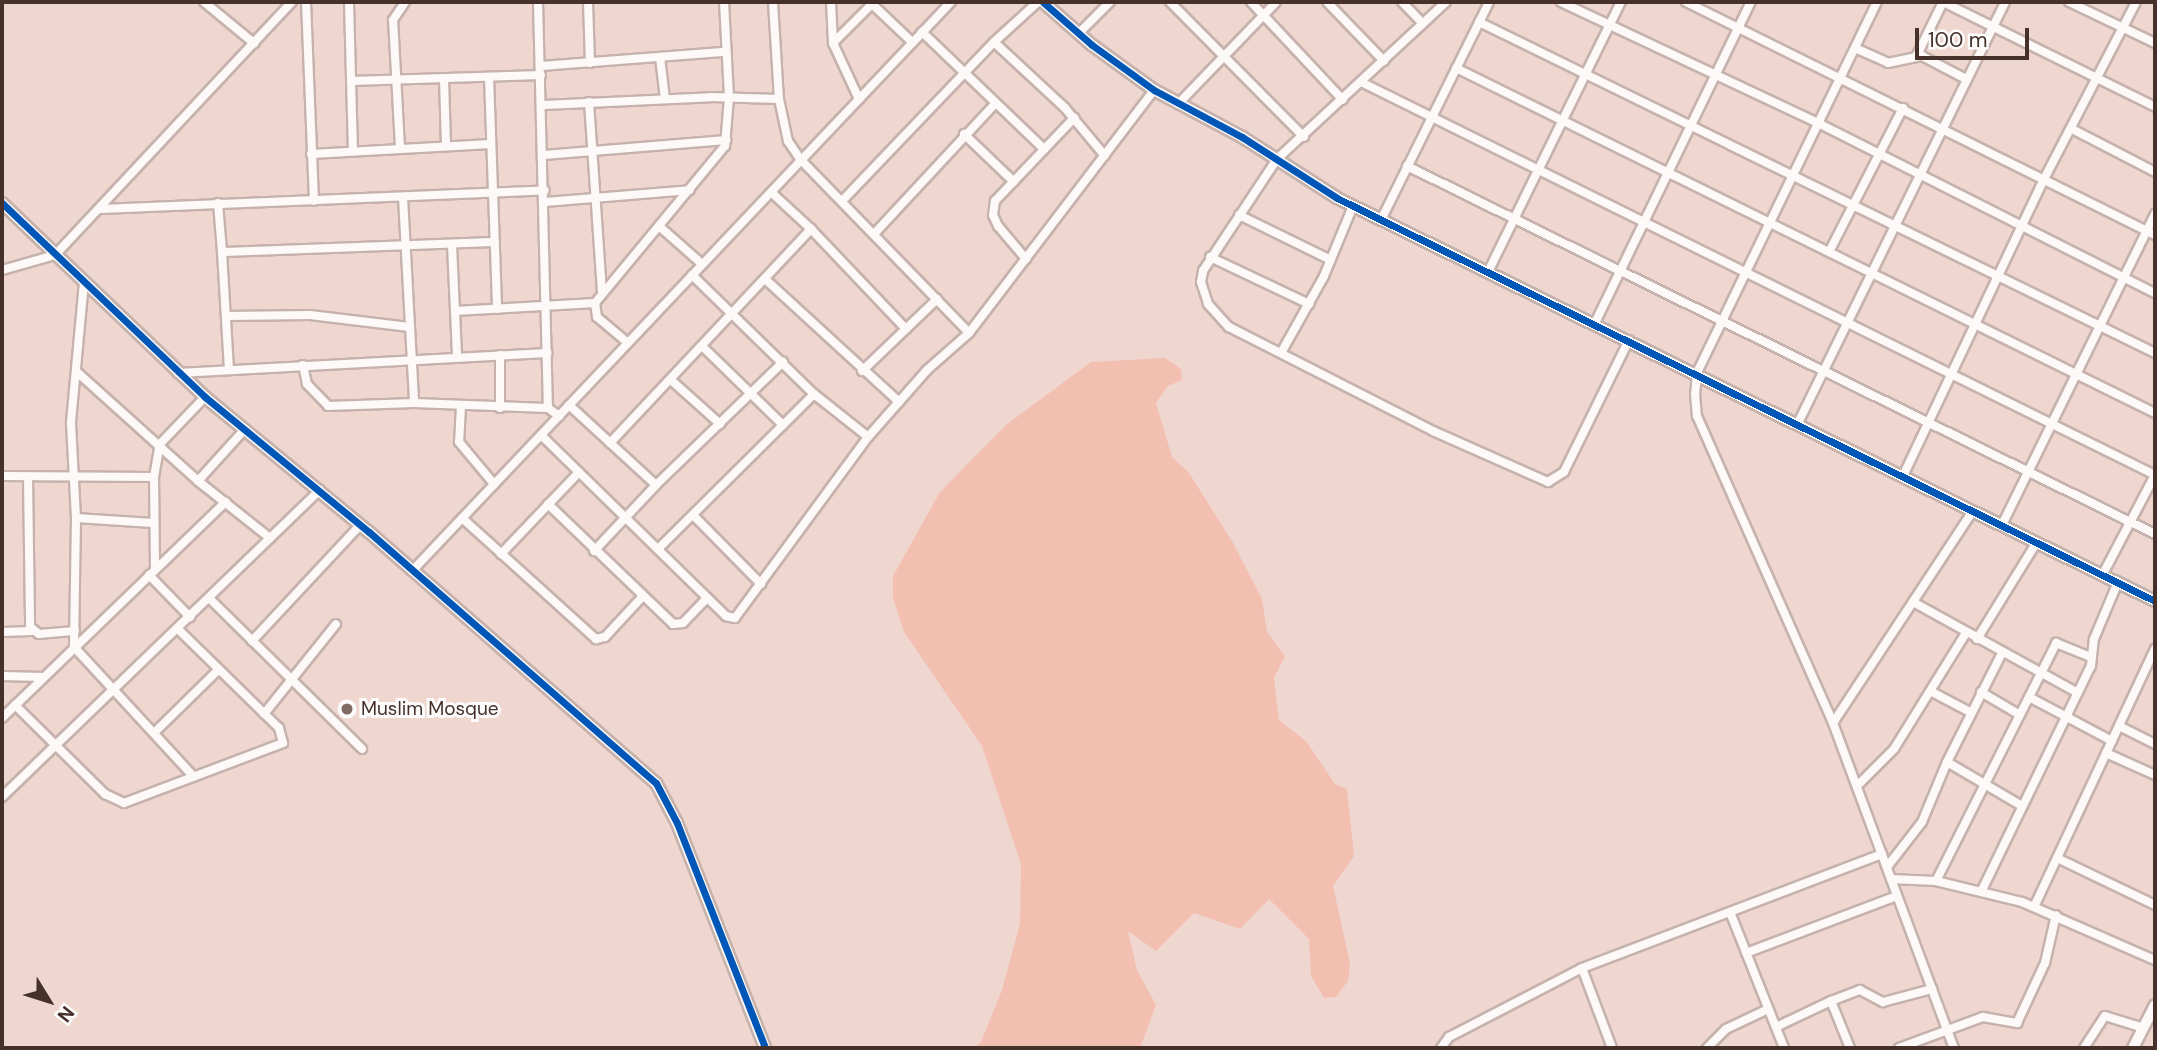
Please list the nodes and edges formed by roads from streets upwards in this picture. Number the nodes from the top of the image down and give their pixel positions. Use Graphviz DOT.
graph roads {
  1 [pos="204,2"];
  2 [pos="292,2"];
  3 [pos="306,2"];
  4 [pos="349,2"];
  5 [pos="405,2"];
  6 [pos="538,2"];
  7 [pos="587,2"];
  8 [pos="724,2"];
  9 [pos="773,2"];
  10 [pos="831,2"];
  11 [pos="951,2"];
  12 [pos="1041,2"];
  13 [pos="1111,2"];
  14 [pos="1170,2"];
  15 [pos="1251,2"];
  16 [pos="1276,2"];
  17 [pos="1327,2"];
  18 [pos="1402,2"];
  19 [pos="1446,2"];
  20 [pos="1489,2"];
  21 [pos="1561,2"];
  22 [pos="1621,2"];
  23 [pos="1686,2"];
  24 [pos="1751,2"];
  25 [pos="1877,2"];
  26 [pos="1943,2"];
  27 [pos="2005,2"];
  28 [pos="2068,2"];
  29 [pos="2136,2"];
  30 [pos="873,3"];
  31 [pos="1264,15"];
  32 [pos="1479,23"];
  33 [pos="1423,24"];
  34 [pos="1610,24"];
  35 [pos="1739,27"];
  36 [pos="1993,27"];
  37 [pos="2123,27"];
  38 [pos="922,32"];
  39 [pos="1079,34"];
  40 [pos="912,42"];
  41 [pos="994,42"];
  42 [pos="254,43"];
  43 [pos="833,43"];
  44 [pos="2155,43"];
  45 [pos="1854,48"];
  46 [pos="725,52"];
  47 [pos="1224,53"];
  48 [pos="1917,55"];
  49 [pos="660,57"];
  50 [pos="1384,61"];
  51 [pos="590,63"];
  52 [pos="1456,68"];
  53 [pos="541,71"];
  54 [pos="964,73"];
  55 [pos="1586,73"];
  56 [pos="1716,74"];
  57 [pos="489,76"];
  58 [pos="1840,77"];
  59 [pos="444,78"];
  60 [pos="1966,79"];
  61 [pos="2099,79"];
  62 [pos="398,80"];
  63 [pos="351,81"];
  64 [pos="1361,82"];
  65 [pos="1154,90"];
  66 [pos="729,97"];
  67 [pos="665,99"];
  68 [pos="779,99"];
  69 [pos="859,99"];
  70 [pos="1343,100"];
  71 [pos="589,102"];
  72 [pos="995,104"];
  73 [pos="1178,104"];
  74 [pos="544,105"];
  75 [pos="2155,107"];
  76 [pos="1903,108"];
  77 [pos="1432,117"];
  78 [pos="1074,118"];
  79 [pos="1564,120"];
  80 [pos="1818,123"];
  81 [pos="1691,125"];
  82 [pos="1943,127"];
  83 [pos="2072,130"];
  84 [pos="964,135"];
  85 [pos="1304,137"];
  86 [pos="726,140"];
  87 [pos="491,144"];
  88 [pos="446,146"];
  89 [pos="400,149"];
  90 [pos="1044,149"];
  91 [pos="353,151"];
  92 [pos="592,151"];
  93 [pos="310,154"];
  94 [pos="544,155"];
  95 [pos="1105,156"];
  96 [pos="1878,156"];
  97 [pos="1277,159"];
  98 [pos="801,160"];
  99 [pos="1407,166"];
  100 [pos="1540,170"];
  101 [pos="1669,172"];
  102 [pos="2155,172"];
  103 [pos="1793,175"];
  104 [pos="1919,178"];
  105 [pos="2043,179"];
  106 [pos="1014,182"];
  107 [pos="545,190"];
  108 [pos="690,190"];
  109 [pos="493,192"];
  110 [pos="771,192"];
  111 [pos="403,197"];
  112 [pos="596,198"];
  113 [pos="314,201"];
  114 [pos="842,201"];
  115 [pos="545,202"];
  116 [pos="2,203"];
  117 [pos="218,203"];
  118 [pos="1854,205"];
  119 [pos="1353,206"];
  120 [pos="99,209"];
  121 [pos="2155,214"];
  122 [pos="1239,215"];
  123 [pos="1516,218"];
  124 [pos="1381,220"];
  125 [pos="1644,222"];
  126 [pos="1769,223"];
  127 [pos="1895,225"];
  128 [pos="659,226"];
  129 [pos="2020,228"];
  130 [pos="811,229"];
  131 [pos="2151,233"];
  132 [pos="874,234"];
  133 [pos="495,242"];
  134 [pos="452,245"];
  135 [pos="406,247"];
  136 [pos="222,251"];
  137 [pos="1829,252"];
  138 [pos="55,255"];
  139 [pos="1210,257"];
  140 [pos="1026,259"];
  141 [pos="1331,260"];
  142 [pos="702,264"];
  143 [pos="1489,270"];
  144 [pos="1621,270"];
  145 [pos="2,271"];
  146 [pos="1745,272"];
  147 [pos="1872,272"];
  148 [pos="692,275"];
  149 [pos="1997,276"];
  150 [pos="2124,277"];
  151 [pos="765,279"];
  152 [pos="84,282"];
  153 [pos="602,293"];
  154 [pos="2155,293"];
  155 [pos="937,299"];
  156 [pos="549,303"];
  157 [pos="595,303"];
  158 [pos="1309,304"];
  159 [pos="497,309"];
  160 [pos="455,311"];
  161 [pos="733,312"];
  162 [pos="226,316"];
  163 [pos="1723,318"];
  164 [pos="1595,323"];
  165 [pos="1847,323"];
  166 [pos="1974,323"];
  167 [pos="2100,326"];
  168 [pos="409,327"];
  169 [pos="906,329"];
  170 [pos="969,333"];
  171 [pos="1629,340"];
  172 [pos="628,343"];
  173 [pos="702,346"];
  174 [pos="547,353"];
  175 [pos="1281,353"];
  176 [pos="2155,354"];
  177 [pos="500,355"];
  178 [pos="457,356"];
  179 [pos="412,358"];
  180 [pos="783,362"];
  181 [pos="303,365"];
  182 [pos="229,369"];
  183 [pos="1824,370"];
  184 [pos="862,371"];
  185 [pos="77,372"];
  186 [pos="178,373"];
  187 [pos="1697,373"];
  188 [pos="1950,374"];
  189 [pos="2077,374"];
  190 [pos="671,380"];
  191 [pos="751,394"];
  192 [pos="814,394"];
  193 [pos="205,397"];
  194 [pos="899,402"];
  195 [pos="414,403"];
  196 [pos="569,405"];
  197 [pos="461,406"];
  198 [pos="500,408"];
  199 [pos="548,408"];
  200 [pos="2155,413"];
  201 [pos="559,415"];
  202 [pos="1927,422"];
  203 [pos="1798,423"];
  204 [pos="720,424"];
  205 [pos="2052,424"];
  206 [pos="783,425"];
  207 [pos="245,429"];
  208 [pos="541,435"];
  209 [pos="868,437"];
  210 [pos="610,443"];
  211 [pos="160,444"];
  212 [pos="579,472"];
  213 [pos="2028,473"];
  214 [pos="2,476"];
  215 [pos="1903,476"];
  216 [pos="28,477"];
  217 [pos="76,477"];
  218 [pos="154,477"];
  219 [pos="198,481"];
  220 [pos="494,484"];
  221 [pos="656,485"];
  222 [pos="320,490"];
  223 [pos="226,502"];
  224 [pos="548,504"];
  225 [pos="1973,511"];
  226 [pos="693,515"];
  227 [pos="626,517"];
  228 [pos="76,518"];
  229 [pos="462,518"];
  230 [pos="2131,522"];
  231 [pos="153,523"];
  232 [pos="360,525"];
  233 [pos="2002,525"];
  234 [pos="2155,534"];
  235 [pos="270,538"];
  236 [pos="2037,542"];
  237 [pos="659,549"];
  238 [pos="594,551"];
  239 [pos="501,554"];
  240 [pos="412,571"];
  241 [pos="152,572"];
  242 [pos="2103,574"];
  243 [pos="2118,582"];
  244 [pos="761,584"];
  245 [pos="642,597"];
  246 [pos="209,598"];
  247 [pos="707,598"];
  248 [pos="2155,601"];
  249 [pos="1913,602"];
  250 [pos="190,617"];
  251 [pos="336,625"];
  252 [pos="178,629"];
  253 [pos="32,631"];
  254 [pos="75,631"];
  255 [pos="2,632"];
  256 [pos="1966,633"];
  257 [pos="1977,639"];
  258 [pos="252,641"];
  259 [pos="75,647"];
  260 [pos="2155,649"];
  261 [pos="2003,653"];
  262 [pos="2090,656"];
  263 [pos="2152,663"];
  264 [pos="219,669"];
  265 [pos="2041,673"];
  266 [pos="2,676"];
  267 [pos="43,677"];
  268 [pos="292,679"];
  269 [pos="118,690"];
  270 [pos="1932,692"];
  271 [pos="1981,692"];
  272 [pos="2078,693"];
  273 [pos="2029,697"];
  274 [pos="15,705"];
  275 [pos="1970,712"];
  276 [pos="264,714"];
  277 [pos="2020,715"];
  278 [pos="2066,717"];
  279 [pos="2,718"];
  280 [pos="1833,723"];
  281 [pos="2119,726"];
  282 [pos="156,731"];
  283 [pos="2112,741"];
  284 [pos="2155,744"];
  285 [pos="57,748"];
  286 [pos="362,749"];
  287 [pos="2106,753"];
  288 [pos="1947,762"];
  289 [pos="2155,775"];
  290 [pos="193,776"];
  291 [pos="1985,785"];
  292 [pos="1857,786"];
  293 [pos="2,797"];
  294 [pos="2022,806"];
  295 [pos="1882,854"];
  296 [pos="2057,858"];
  297 [pos="1887,867"];
  298 [pos="1891,879"];
  299 [pos="1936,881"];
  300 [pos="1982,890"];
  301 [pos="1897,896"];
  302 [pos="2155,905"];
  303 [pos="2034,907"];
  304 [pos="1730,912"];
  305 [pos="2056,915"];
  306 [pos="1746,953"];
  307 [pos="2155,960"];
  308 [pos="1582,968"];
  309 [pos="1932,989"];
  310 [pos="1830,1001"];
  311 [pos="1769,1009"];
  312 [pos="2154,1010"];
  313 [pos="1776,1027"];
  314 [pos="2144,1028"];
  315 [pos="1947,1030"];
  316 [pos="765,1048"];
  317 [pos="1441,1048"];
  318 [pos="1612,1048"];
  319 [pos="1707,1048"];
  320 [pos="1784,1048"];
  321 [pos="1850,1048"];
  322 [pos="1899,1048"];
  323 [pos="1954,1048"];
  324 [pos="2084,1048"];
  325 [pos="2133,1048"];
  1 -- 42 [label="street"];
  2 -- 42 [label="street"];
  3 -- 93 [label="street"];
  4 -- 63 [label="street"];
  5 -- 62 [label="street"];
  6 -- 53 [label="street"];
  7 -- 51 [label="street"];
  8 -- 46 [label="street"];
  9 -- 68 [label="street"];
  10 -- 43 [label="street"];
  11 -- 38 [label="street"];
  12 -- 39 [label="street"];
  12 -- 41 [label="street"];
  13 -- 39 [label="street"];
  14 -- 47 [label="street"];
  15 -- 31 [label="street"];
  16 -- 31 [label="street"];
  17 -- 50 [label="street"];
  18 -- 33 [label="street"];
  19 -- 33 [label="street"];
  20 -- 32 [label="street"];
  21 -- 34 [label="street"];
  22 -- 34 [label="street"];
  23 -- 35 [label="street"];
  24 -- 35 [label="street"];
  25 -- 45 [label="street"];
  26 -- 36 [label="street"];
  26 -- 48 [label="street"];
  27 -- 36 [label="street"];
  28 -- 37 [label="street"];
  29 -- 37 [label="street"];
  30 -- 40 [label="street"];
  30 -- 43 [label="street"];
  31 -- 47 [label="street"];
  31 -- 70 [label="street"];
  32 -- 52 [label="street"];
  32 -- 55 [label="street"];
  33 -- 50 [label="street"];
  34 -- 55 [label="street"];
  34 -- 56 [label="street"];
  35 -- 56 [label="street"];
  35 -- 58 [label="street"];
  36 -- 60 [label="street"];
  36 -- 61 [label="street"];
  37 -- 44 [label="street"];
  37 -- 61 [label="street"];
  38 -- 40 [label="street"];
  38 -- 54 [label="street"];
  39 -- 65 [label="street"];
  40 -- 69 [label="street"];
  41 -- 54 [label="street"];
  41 -- 78 [label="street"];
  42 -- 120 [label="street"];
  43 -- 69 [label="street"];
  45 -- 48 [label="street"];
  45 -- 58 [label="street"];
  46 -- 49 [label="street"];
  46 -- 66 [label="street"];
  47 -- 73 [label="street"];
  47 -- 85 [label="street"];
  48 -- 60 [label="street"];
  49 -- 51 [label="street"];
  49 -- 67 [label="street"];
  50 -- 64 [label="street"];
  51 -- 53 [label="street"];
  52 -- 77 [label="street"];
  52 -- 79 [label="street"];
  53 -- 57 [label="street"];
  53 -- 74 [label="street"];
  54 -- 72 [label="street"];
  54 -- 114 [label="street"];
  55 -- 79 [label="street"];
  55 -- 81 [label="street"];
  56 -- 80 [label="street"];
  56 -- 81 [label="street"];
  57 -- 59 [label="street"];
  57 -- 87 [label="street"];
  58 -- 76 [label="street"];
  58 -- 80 [label="street"];
  59 -- 62 [label="street"];
  59 -- 88 [label="street"];
  60 -- 82 [label="street"];
  61 -- 75 [label="street"];
  61 -- 83 [label="street"];
  62 -- 63 [label="street"];
  62 -- 89 [label="street"];
  63 -- 91 [label="street"];
  64 -- 70 [label="street"];
  64 -- 77 [label="street"];
  65 -- 73 [label="street"];
  65 -- 95 [label="street"];
  66 -- 67 [label="street"];
  66 -- 68 [label="street"];
  66 -- 86 [label="street"];
  67 -- 71 [label="street"];
  68 -- 98 [label="street"];
  69 -- 98 [label="street"];
  70 -- 85 [label="street"];
  71 -- 74 [label="street"];
  71 -- 92 [label="street"];
  72 -- 84 [label="street"];
  72 -- 90 [label="street"];
  73 -- 97 [label="street"];
  74 -- 94 [label="street"];
  76 -- 82 [label="street"];
  76 -- 96 [label="street"];
  77 -- 99 [label="street"];
  77 -- 100 [label="street"];
  78 -- 90 [label="street"];
  78 -- 95 [label="street"];
  79 -- 100 [label="street"];
  79 -- 101 [label="street"];
  80 -- 96 [label="street"];
  80 -- 103 [label="street"];
  81 -- 101 [label="street"];
  81 -- 103 [label="street"];
  82 -- 104 [label="street"];
  82 -- 105 [label="street"];
  83 -- 102 [label="street"];
  83 -- 105 [label="street"];
  84 -- 106 [label="street"];
  84 -- 132 [label="street"];
  85 -- 97 [label="street"];
  86 -- 92 [label="street"];
  86 -- 108 [label="street"];
  87 -- 88 [label="street"];
  87 -- 109 [label="street"];
  88 -- 89 [label="street"];
  89 -- 91 [label="street"];
  90 -- 106 [label="street"];
  91 -- 93 [label="street"];
  92 -- 94 [label="street"];
  92 -- 112 [label="street"];
  93 -- 113 [label="street"];
  94 -- 107 [label="street"];
  95 -- 140 [label="street"];
  96 -- 104 [label="street"];
  96 -- 118 [label="street"];
  97 -- 119 [label="street"];
  97 -- 122 [label="street"];
  98 -- 110 [label="street"];
  98 -- 114 [label="street"];
  99 -- 123 [label="street"];
  99 -- 124 [label="street"];
  100 -- 123 [label="street"];
  100 -- 125 [label="street"];
  101 -- 125 [label="street"];
  101 -- 126 [label="street"];
  103 -- 118 [label="street"];
  103 -- 126 [label="street"];
  104 -- 127 [label="street"];
  104 -- 129 [label="street"];
  105 -- 129 [label="street"];
  105 -- 131 [label="street"];
  106 -- 140 [label="street"];
  107 -- 109 [label="street"];
  107 -- 115 [label="street"];
  108 -- 112 [label="street"];
  108 -- 128 [label="street"];
  109 -- 111 [label="street"];
  109 -- 133 [label="street"];
  110 -- 130 [label="street"];
  110 -- 142 [label="street"];
  111 -- 113 [label="street"];
  111 -- 135 [label="street"];
  112 -- 115 [label="street"];
  112 -- 153 [label="street"];
  113 -- 117 [label="street"];
  114 -- 132 [label="street"];
  115 -- 156 [label="street"];
  116 -- 138 [label="street"];
  117 -- 120 [label="street"];
  117 -- 136 [label="street"];
  118 -- 127 [label="street"];
  118 -- 137 [label="street"];
  119 -- 124 [label="street"];
  119 -- 141 [label="street"];
  120 -- 138 [label="street"];
  121 -- 131 [label="street"];
  122 -- 139 [label="street"];
  122 -- 141 [label="street"];
  123 -- 143 [label="street"];
  123 -- 144 [label="street"];
  124 -- 143 [label="street"];
  125 -- 144 [label="street"];
  125 -- 146 [label="street"];
  126 -- 137 [label="street"];
  126 -- 146 [label="street"];
  127 -- 147 [label="street"];
  127 -- 149 [label="street"];
  128 -- 142 [label="street"];
  128 -- 153 [label="street"];
  129 -- 149 [label="street"];
  129 -- 150 [label="street"];
  130 -- 151 [label="street"];
  130 -- 169 [label="street"];
  131 -- 150 [label="street"];
  132 -- 155 [label="street"];
  133 -- 134 [label="street"];
  133 -- 159 [label="street"];
  134 -- 135 [label="street"];
  134 -- 160 [label="street"];
  135 -- 136 [label="street"];
  135 -- 168 [label="street"];
  136 -- 162 [label="street"];
  137 -- 147 [label="street"];
  138 -- 145 [label="street"];
  138 -- 152 [label="street"];
  139 -- 158 [label="street"];
  139 -- 175 [label="street"];
  140 -- 170 [label="street"];
  141 -- 158 [label="street"];
  142 -- 148 [label="street"];
  143 -- 164 [label="street"];
  144 -- 163 [label="street"];
  144 -- 164 [label="street"];
  146 -- 163 [label="street"];
  146 -- 165 [label="street"];
  147 -- 165 [label="street"];
  147 -- 166 [label="street"];
  148 -- 161 [label="street"];
  148 -- 172 [label="street"];
  149 -- 166 [label="street"];
  149 -- 167 [label="street"];
  150 -- 154 [label="street"];
  150 -- 167 [label="street"];
  151 -- 161 [label="street"];
  151 -- 184 [label="street"];
  152 -- 185 [label="street"];
  152 -- 186 [label="street"];
  153 -- 157 [label="street"];
  155 -- 169 [label="street"];
  155 -- 170 [label="street"];
  156 -- 157 [label="street"];
  156 -- 159 [label="street"];
  156 -- 174 [label="street"];
  157 -- 172 [label="street"];
  158 -- 175 [label="street"];
  159 -- 160 [label="street"];
  160 -- 178 [label="street"];
  161 -- 173 [label="street"];
  161 -- 180 [label="street"];
  162 -- 168 [label="street"];
  162 -- 182 [label="street"];
  163 -- 183 [label="street"];
  163 -- 187 [label="street"];
  164 -- 171 [label="street"];
  165 -- 183 [label="street"];
  165 -- 188 [label="street"];
  166 -- 188 [label="street"];
  166 -- 189 [label="street"];
  167 -- 176 [label="street"];
  167 -- 189 [label="street"];
  168 -- 179 [label="street"];
  169 -- 184 [label="street"];
  170 -- 194 [label="street"];
  171 -- 175 [label="street"];
  171 -- 187 [label="street"];
  172 -- 196 [label="street"];
  173 -- 190 [label="street"];
  173 -- 191 [label="street"];
  174 -- 177 [label="street"];
  174 -- 199 [label="street"];
  177 -- 178 [label="street"];
  177 -- 198 [label="street"];
  178 -- 179 [label="street"];
  179 -- 181 [label="street"];
  179 -- 195 [label="street"];
  180 -- 191 [label="street"];
  180 -- 192 [label="street"];
  181 -- 182 [label="street"];
  181 -- 195 [label="street"];
  182 -- 186 [label="street"];
  183 -- 202 [label="street"];
  183 -- 203 [label="street"];
  184 -- 194 [label="street"];
  185 -- 211 [label="street"];
  185 -- 217 [label="street"];
  186 -- 193 [label="street"];
  187 -- 203 [label="street"];
  187 -- 280 [label="street"];
  188 -- 202 [label="street"];
  188 -- 205 [label="street"];
  189 -- 200 [label="street"];
  189 -- 205 [label="street"];
  190 -- 204 [label="street"];
  190 -- 210 [label="street"];
  191 -- 204 [label="street"];
  191 -- 206 [label="street"];
  192 -- 206 [label="street"];
  192 -- 209 [label="street"];
  193 -- 207 [label="street"];
  193 -- 211 [label="street"];
  194 -- 209 [label="street"];
  195 -- 197 [label="street"];
  196 -- 201 [label="street"];
  196 -- 210 [label="street"];
  197 -- 198 [label="street"];
  197 -- 220 [label="street"];
  198 -- 199 [label="street"];
  199 -- 201 [label="street"];
  201 -- 208 [label="street"];
  202 -- 213 [label="street"];
  202 -- 215 [label="street"];
  203 -- 215 [label="street"];
  204 -- 221 [label="street"];
  205 -- 213 [label="street"];
  205 -- 230 [label="street"];
  206 -- 226 [label="street"];
  207 -- 219 [label="street"];
  207 -- 222 [label="street"];
  208 -- 212 [label="street"];
  208 -- 220 [label="street"];
  209 -- 244 [label="street"];
  210 -- 221 [label="street"];
  211 -- 218 [label="street"];
  211 -- 219 [label="street"];
  212 -- 224 [label="street"];
  212 -- 227 [label="street"];
  213 -- 230 [label="street"];
  213 -- 233 [label="street"];
  214 -- 216 [label="street"];
  215 -- 225 [label="street"];
  216 -- 217 [label="street"];
  216 -- 253 [label="street"];
  217 -- 218 [label="street"];
  217 -- 228 [label="street"];
  218 -- 231 [label="street"];
  219 -- 223 [label="street"];
  220 -- 229 [label="street"];
  221 -- 227 [label="street"];
  222 -- 232 [label="street"];
  222 -- 235 [label="street"];
  223 -- 235 [label="street"];
  223 -- 241 [label="street"];
  224 -- 238 [label="street"];
  224 -- 239 [label="street"];
  225 -- 233 [label="street"];
  225 -- 249 [label="street"];
  226 -- 237 [label="street"];
  226 -- 244 [label="street"];
  227 -- 237 [label="street"];
  227 -- 238 [label="street"];
  228 -- 231 [label="street"];
  228 -- 254 [label="street"];
  229 -- 239 [label="street"];
  229 -- 240 [label="street"];
  230 -- 234 [label="street"];
  230 -- 242 [label="street"];
  231 -- 241 [label="street"];
  232 -- 240 [label="street"];
  232 -- 258 [label="street"];
  233 -- 236 [label="street"];
  235 -- 246 [label="street"];
  236 -- 242 [label="street"];
  236 -- 257 [label="street"];
  237 -- 247 [label="street"];
  238 -- 245 [label="street"];
  239 -- 245 [label="street"];
  240 -- 316 [label="street"];
  241 -- 250 [label="street"];
  241 -- 259 [label="street"];
  242 -- 243 [label="street"];
  243 -- 248 [label="street"];
  243 -- 262 [label="street"];
  244 -- 247 [label="street"];
  245 -- 247 [label="street"];
  246 -- 250 [label="street"];
  246 -- 258 [label="street"];
  249 -- 256 [label="street"];
  249 -- 280 [label="street"];
  250 -- 252 [label="street"];
  251 -- 268 [label="street"];
  252 -- 264 [label="street"];
  252 -- 269 [label="street"];
  253 -- 254 [label="street"];
  253 -- 255 [label="street"];
  254 -- 259 [label="street"];
  256 -- 257 [label="street"];
  256 -- 270 [label="street"];
  257 -- 261 [label="street"];
  258 -- 268 [label="street"];
  259 -- 267 [label="street"];
  259 -- 269 [label="street"];
  260 -- 263 [label="street"];
  261 -- 265 [label="street"];
  261 -- 271 [label="street"];
  262 -- 265 [label="street"];
  262 -- 272 [label="street"];
  263 -- 281 [label="street"];
  264 -- 276 [label="street"];
  264 -- 282 [label="street"];
  265 -- 272 [label="street"];
  265 -- 273 [label="street"];
  266 -- 267 [label="street"];
  267 -- 274 [label="street"];
  268 -- 276 [label="street"];
  268 -- 286 [label="street"];
  269 -- 282 [label="street"];
  269 -- 285 [label="street"];
  270 -- 275 [label="street"];
  270 -- 292 [label="street"];
  271 -- 275 [label="street"];
  271 -- 277 [label="street"];
  272 -- 278 [label="street"];
  273 -- 277 [label="street"];
  273 -- 278 [label="street"];
  274 -- 279 [label="street"];
  274 -- 285 [label="street"];
  275 -- 288 [label="street"];
  276 -- 290 [label="street"];
  277 -- 291 [label="street"];
  278 -- 283 [label="street"];
  278 -- 294 [label="street"];
  280 -- 292 [label="street"];
  281 -- 283 [label="street"];
  281 -- 284 [label="street"];
  282 -- 290 [label="street"];
  283 -- 287 [label="street"];
  285 -- 290 [label="street"];
  285 -- 293 [label="street"];
  287 -- 289 [label="street"];
  287 -- 296 [label="street"];
  288 -- 291 [label="street"];
  288 -- 297 [label="street"];
  291 -- 294 [label="street"];
  291 -- 299 [label="street"];
  292 -- 295 [label="street"];
  294 -- 300 [label="street"];
  295 -- 297 [label="street"];
  295 -- 304 [label="street"];
  296 -- 302 [label="street"];
  296 -- 303 [label="street"];
  297 -- 298 [label="street"];
  298 -- 299 [label="street"];
  298 -- 301 [label="street"];
  299 -- 300 [label="street"];
  300 -- 303 [label="street"];
  301 -- 306 [label="street"];
  301 -- 309 [label="street"];
  303 -- 305 [label="street"];
  304 -- 306 [label="street"];
  304 -- 308 [label="street"];
  305 -- 307 [label="street"];
  305 -- 315 [label="street"];
  306 -- 311 [label="street"];
  308 -- 317 [label="street"];
  308 -- 318 [label="street"];
  309 -- 310 [label="street"];
  309 -- 315 [label="street"];
  310 -- 313 [label="street"];
  310 -- 321 [label="street"];
  311 -- 313 [label="street"];
  311 -- 319 [label="street"];
  312 -- 314 [label="street"];
  313 -- 320 [label="street"];
  314 -- 324 [label="street"];
  314 -- 325 [label="street"];
  315 -- 322 [label="street"];
  315 -- 323 [label="street"];
}
